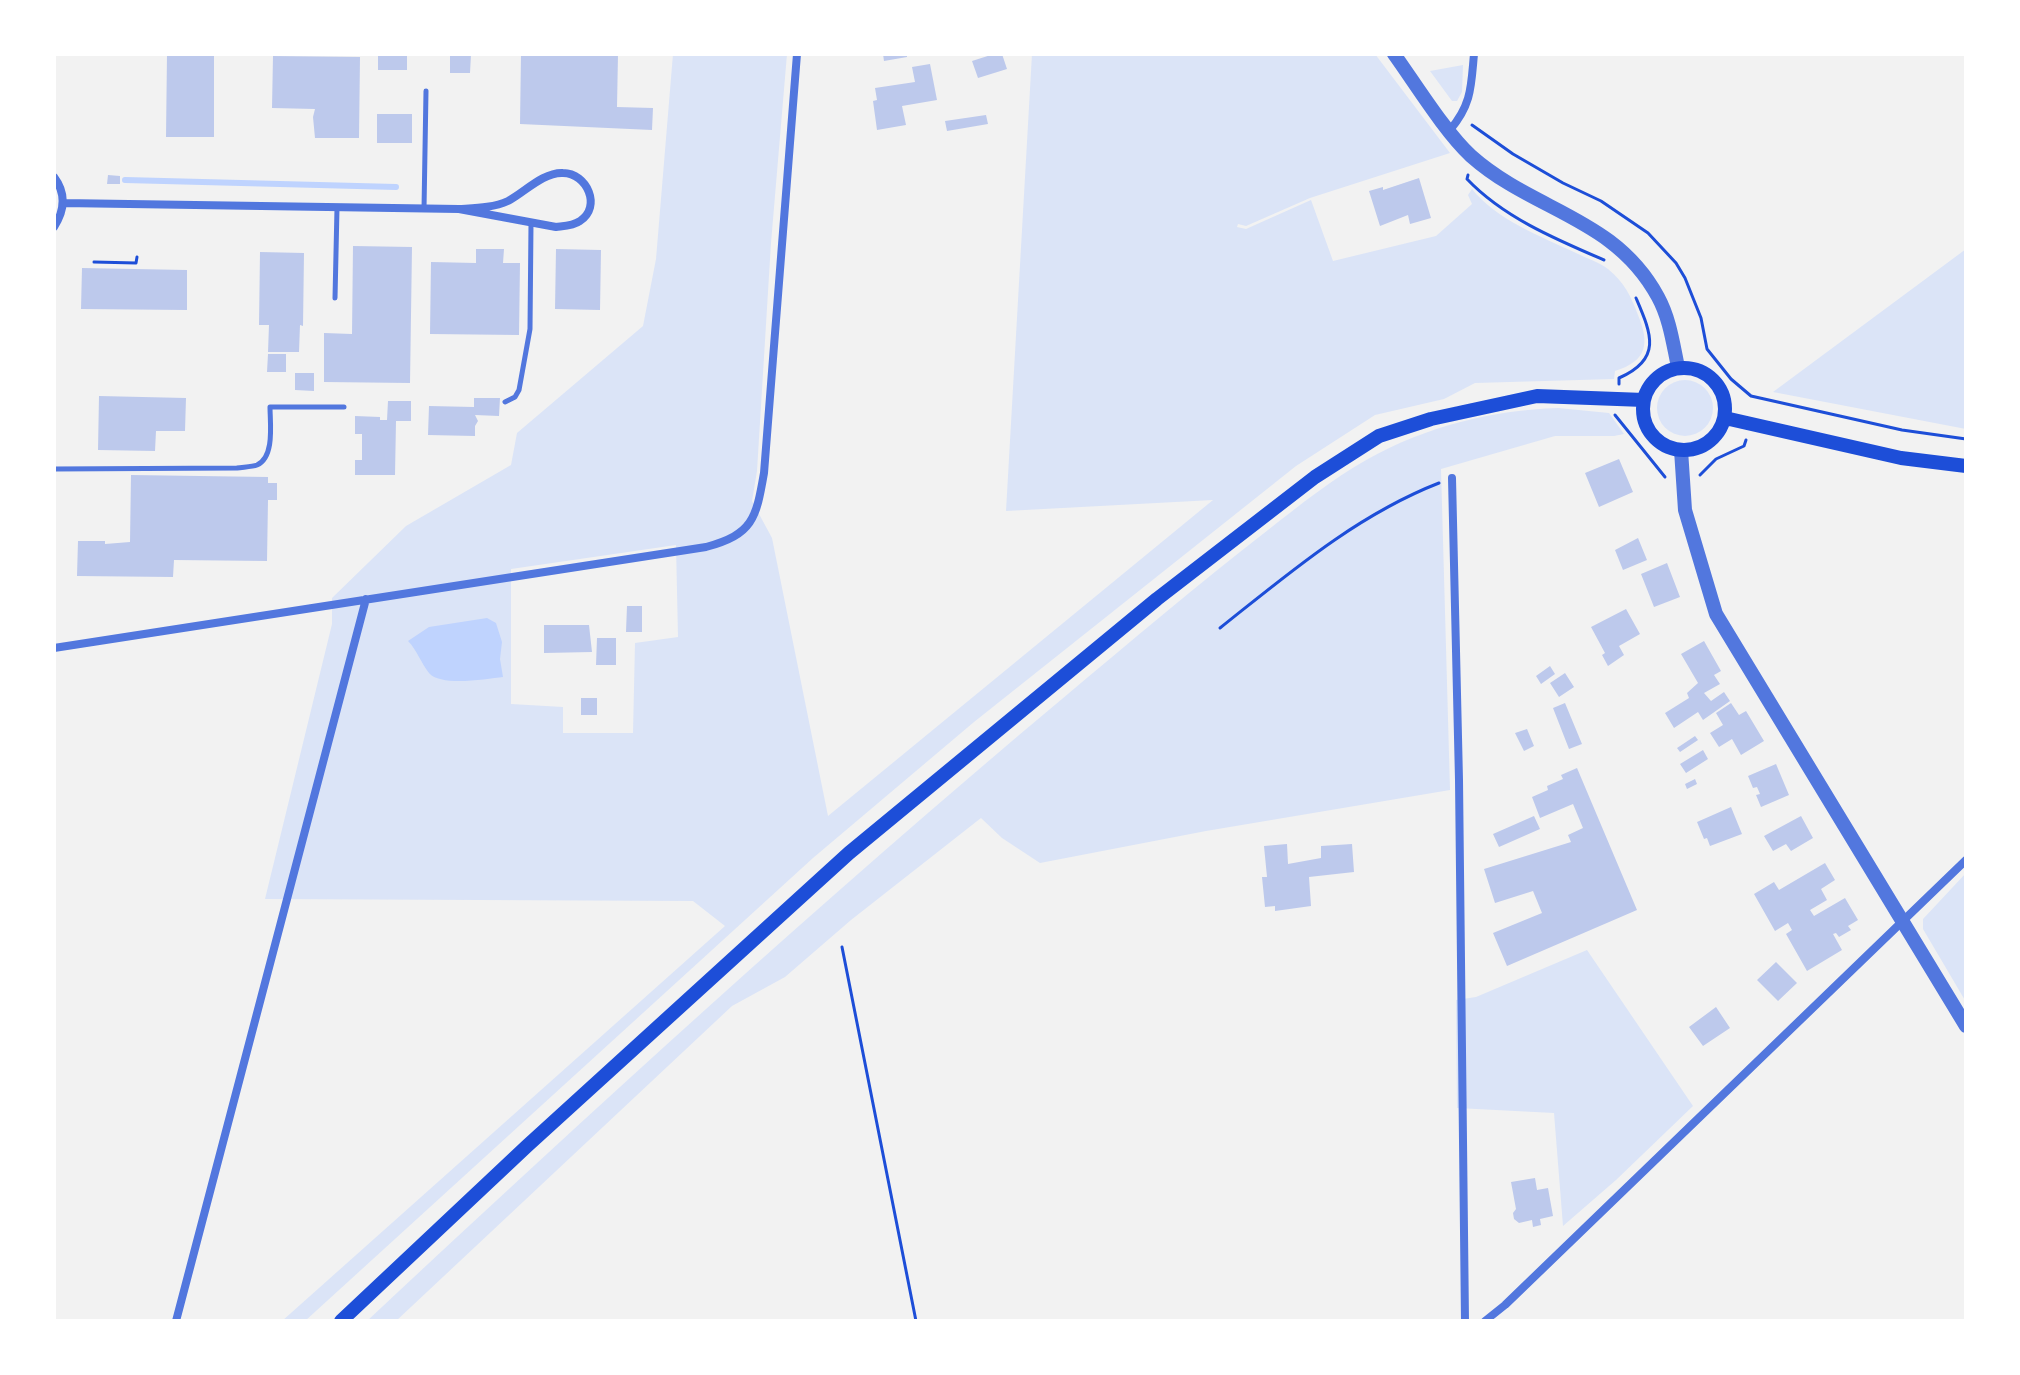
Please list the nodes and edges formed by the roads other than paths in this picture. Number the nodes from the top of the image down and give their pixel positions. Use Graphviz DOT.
graph roads {
  1 [pos="797,54"];
  2 [pos="1394,54"];
  3 [pos="1474,54"];
  4 [pos="426,91"];
  5 [pos="1450,130"];
  6 [pos="54,177"];
  7 [pos="63,203"];
  8 [pos="337,207"];
  9 [pos="424,209"];
  10 [pos="459,209"];
  11 [pos="531,224"];
  12 [pos="54,227"];
  13 [pos="335,298"];
  14 [pos="1678,367"];
  15 [pos="1644,400"];
  16 [pos="505,402"];
  17 [pos="344,407"];
  18 [pos="1725,418"];
  19 [pos="1681,450"];
  20 [pos="1966,466"];
  21 [pos="54,469"];
  22 [pos="1452,478"];
  23 [pos="366,599"];
  24 [pos="54,648"];
  25 [pos="1966,860"];
  26 [pos="1903,920"];
  27 [pos="1966,1026"];
  28 [pos="176,1321"];
  29 [pos="341,1321"];
  30 [pos="1465,1321"];
  31 [pos="1485,1321"];
  1 -- 23 [label="street"];
  2 -- 5 [label="street"];
  3 -- 5 [label="street"];
  4 -- 9 [label="lane"];
  5 -- 14 [label="street"];
  6 -- 7 [label="street"];
  7 -- 8 [label="street"];
  7 -- 12 [label="street"];
  8 -- 9 [label="street"];
  8 -- 13 [label="lane"];
  9 -- 10 [label="street"];
  10 -- 11 [label="street"];
  10 -- 11 [label="street"];
  11 -- 16 [label="lane"];
  14 -- 15 [label="main road"];
  14 -- 18 [label="main road"];
  15 -- 19 [label="main road"];
  15 -- 29 [label="main road"];
  17 -- 21 [label="lane"];
  18 -- 19 [label="main road"];
  18 -- 20 [label="main road"];
  19 -- 26 [label="street"];
  22 -- 30 [label="street"];
  23 -- 24 [label="street"];
  23 -- 28 [label="street"];
  25 -- 26 [label="street"];
  26 -- 27 [label="street"];
  26 -- 31 [label="street"];
}
